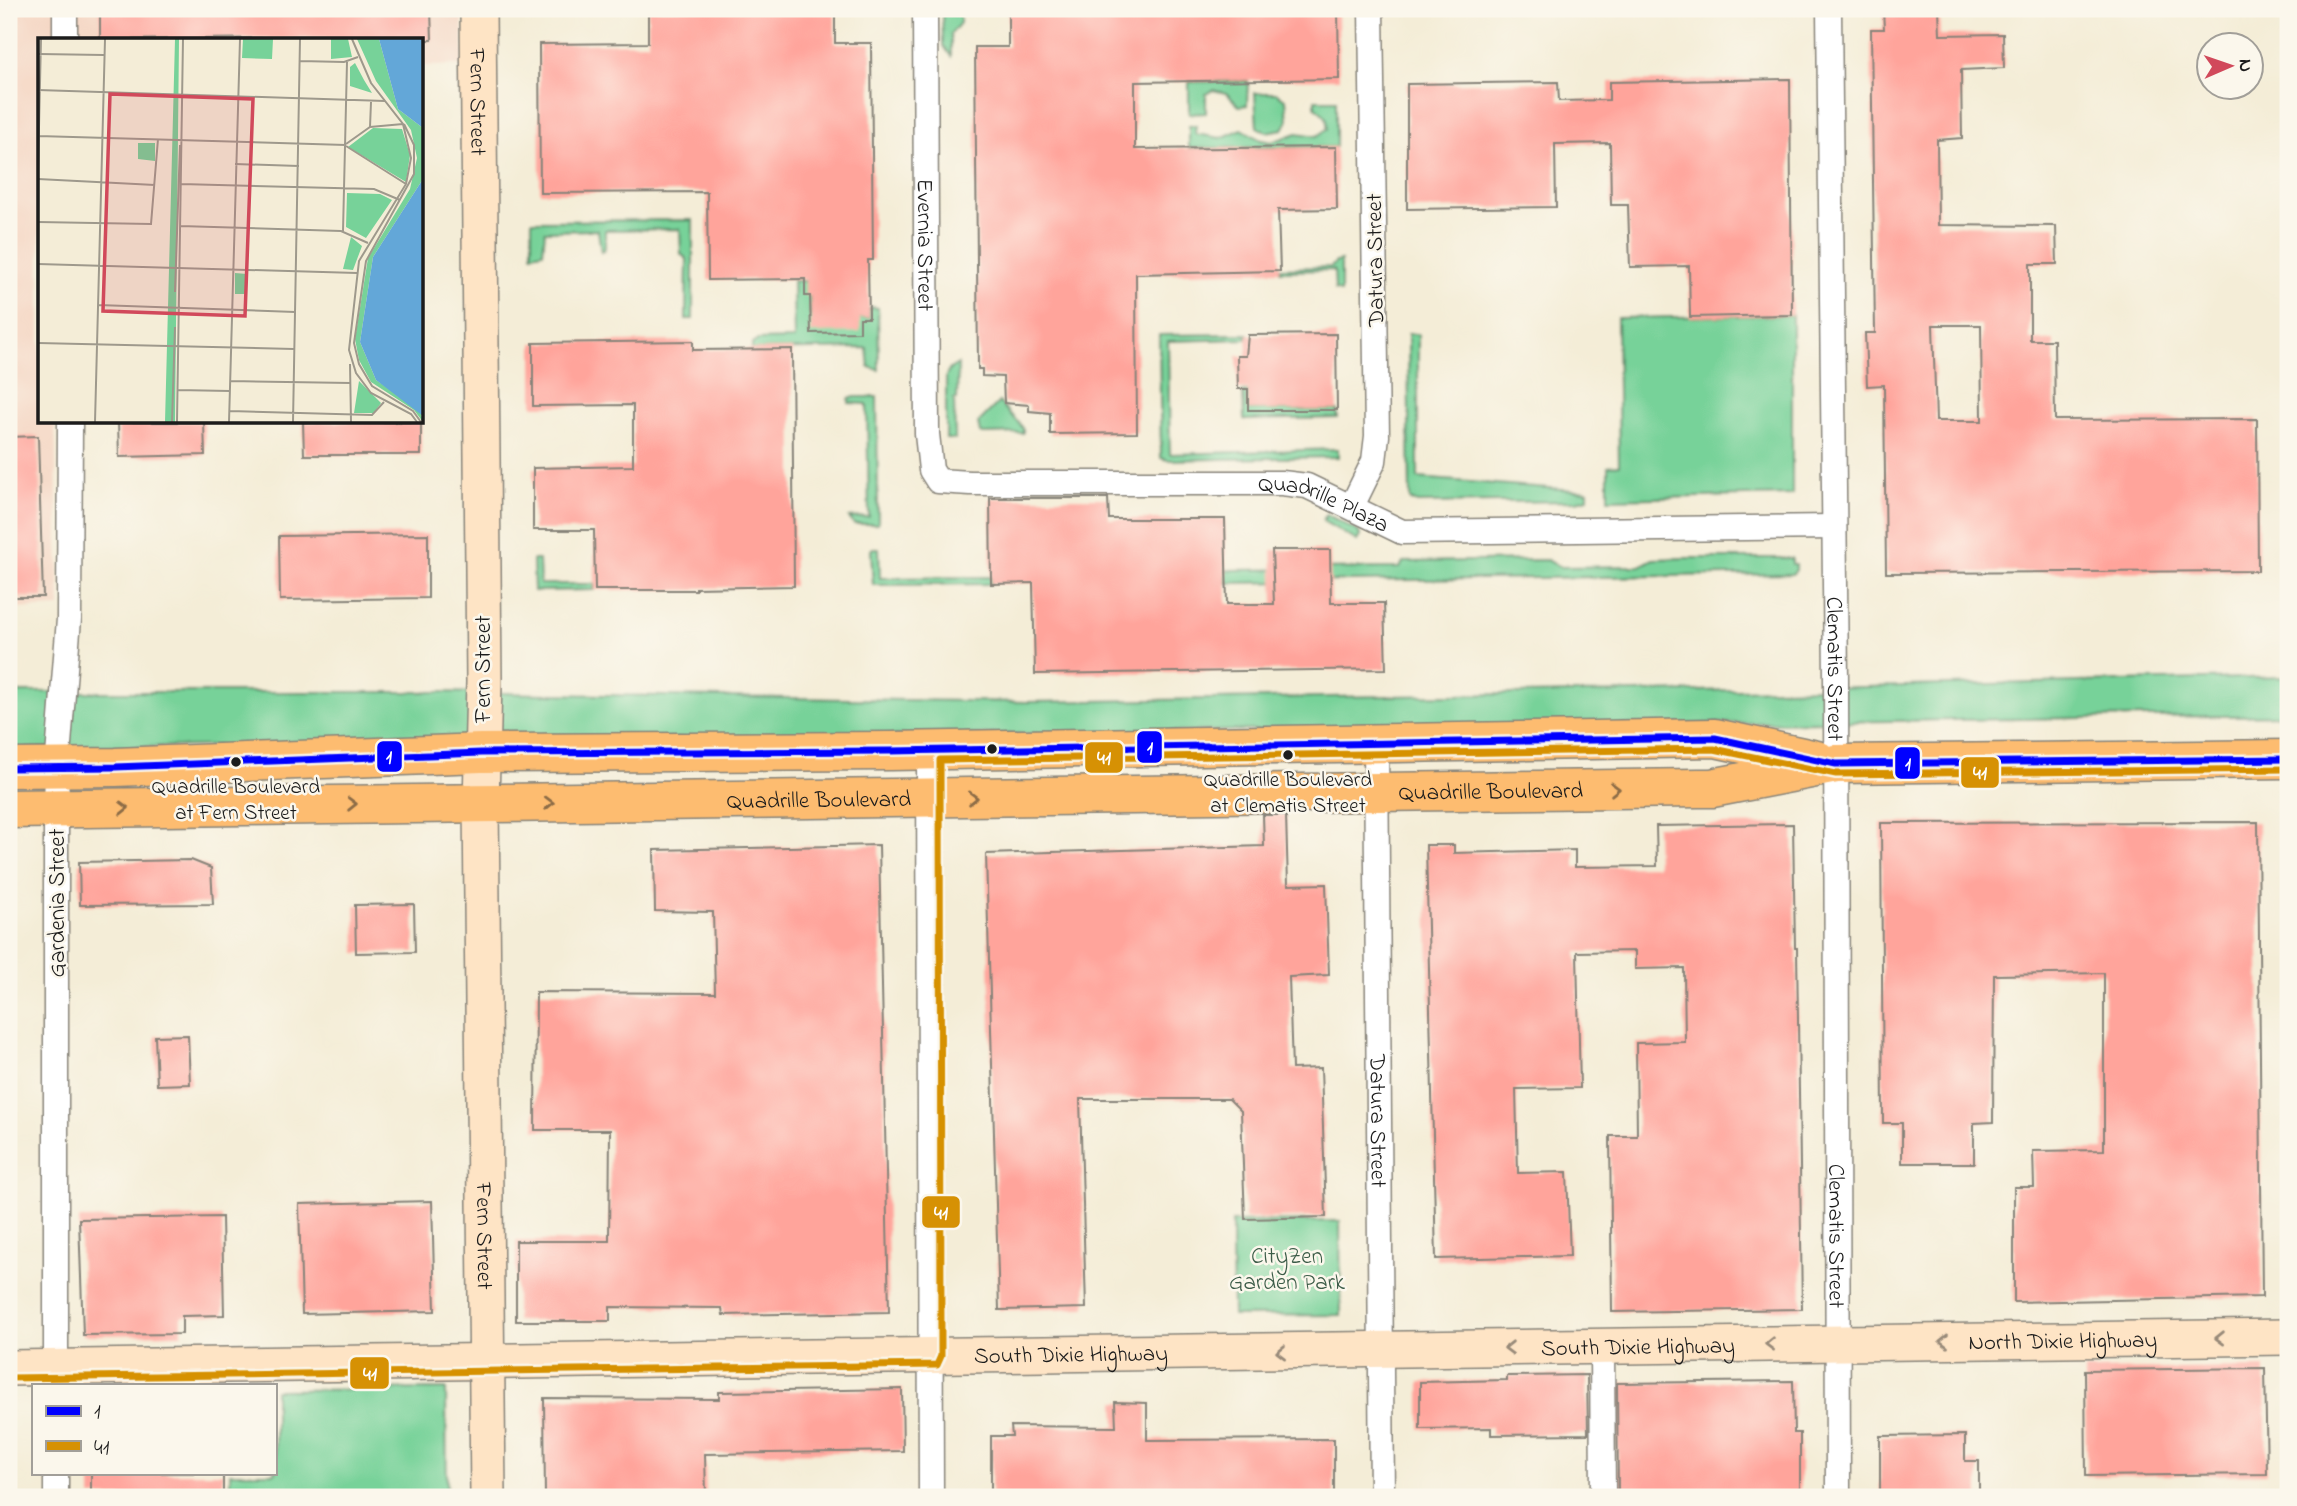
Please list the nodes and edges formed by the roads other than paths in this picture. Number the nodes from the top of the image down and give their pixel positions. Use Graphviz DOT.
graph roads {
  1 [pos="65,9"];
  2 [pos="478,9"];
  3 [pos="925,9"];
  4 [pos="1371,9"];
  5 [pos="1829,9"];
  6 [pos="65,38"];
  7 [pos="69,424"];
  8 [pos="938,481"];
  9 [pos="1352,506"];
  10 [pos="1833,527"];
  11 [pos="1376,743"];
  12 [pos="929,750"];
  13 [pos="481,753"];
  14 [pos="2288,759"];
  15 [pos="1836,764"];
  16 [pos="9,768"];
  17 [pos="57,769"];
  18 [pos="1376,792"];
  19 [pos="929,799"];
  20 [pos="481,803"];
  21 [pos="56,808"];
  22 [pos="9,809"];
  23 [pos="2288,1337"];
  24 [pos="1838,1342"];
  25 [pos="1602,1347"];
  26 [pos="1381,1350"];
  27 [pos="931,1356"];
  28 [pos="487,1362"];
  29 [pos="9,1368"];
  30 [pos="56,1376"];
  31 [pos="56,1474"];
  32 [pos="56,1497"];
  33 [pos="488,1497"];
  34 [pos="931,1497"];
  35 [pos="1382,1497"];
  36 [pos="1603,1497"];
  37 [pos="1838,1497"];
  1 -- 6 [label="street"];
  2 -- 13 [label="street, Fern Street"];
  3 -- 8 [label="street, Evernia Street"];
  4 -- 9 [label="street, Datura Street"];
  5 -- 10 [label="street, Clematis Street"];
  7 -- 17 [label="street, Gardenia Street"];
  8 -- 9 [label="street, Quadrille Plaza"];
  9 -- 10 [label="street, Quadrille Plaza"];
  10 -- 15 [label="street, Clematis Street"];
  11 -- 12 [label="main road, Quadrille Boulevard"];
  11 -- 15 [label="main road, Quadrille Boulevard"];
  11 -- 18 [label="street, Datura Street"];
  12 -- 13 [label="main road, Quadrille Boulevard"];
  12 -- 19 [label="street"];
  13 -- 17 [label="main road, Quadrille Boulevard"];
  13 -- 20 [label="street, Fern Street"];
  14 -- 15 [label="main road, Quadrille Boulevard"];
  18 -- 15 [label="main road, Quadrille Boulevard, one-way"];
  15 -- 24 [label="street, Clematis Street"];
  16 -- 17 [label="main road, Quadrille Boulevard"];
  17 -- 21 [label="street, Gardenia Street"];
  19 -- 18 [label="main road, Quadrille Boulevard, one-way"];
  18 -- 26 [label="street, Datura Street"];
  20 -- 19 [label="main road, Quadrille Boulevard, one-way"];
  19 -- 27 [label="street"];
  21 -- 20 [label="main road, Quadrille Boulevard, one-way"];
  20 -- 28 [label="street, Fern Street"];
  21 -- 22 [label="main road, Quadrille Boulevard"];
  21 -- 30 [label="street, Gardenia Street"];
  23 -- 24 [label="street, North Dixie Highway, one-way"];
  24 -- 25 [label="street, South Dixie Highway, one-way"];
  24 -- 37 [label="street, Clematis Street"];
  25 -- 26 [label="street, South Dixie Highway, one-way"];
  25 -- 36 [label="street"];
  26 -- 27 [label="street, South Dixie Highway, one-way"];
  26 -- 35 [label="street, Datura Street"];
  27 -- 28 [label="street, South Dixie Highway"];
  27 -- 34 [label="street"];
  28 -- 30 [label="street, South Dixie Highway"];
  28 -- 33 [label="street, Fern Street"];
  29 -- 30 [label="street, South Dixie Highway"];
  31 -- 32 [label="street"];
}
